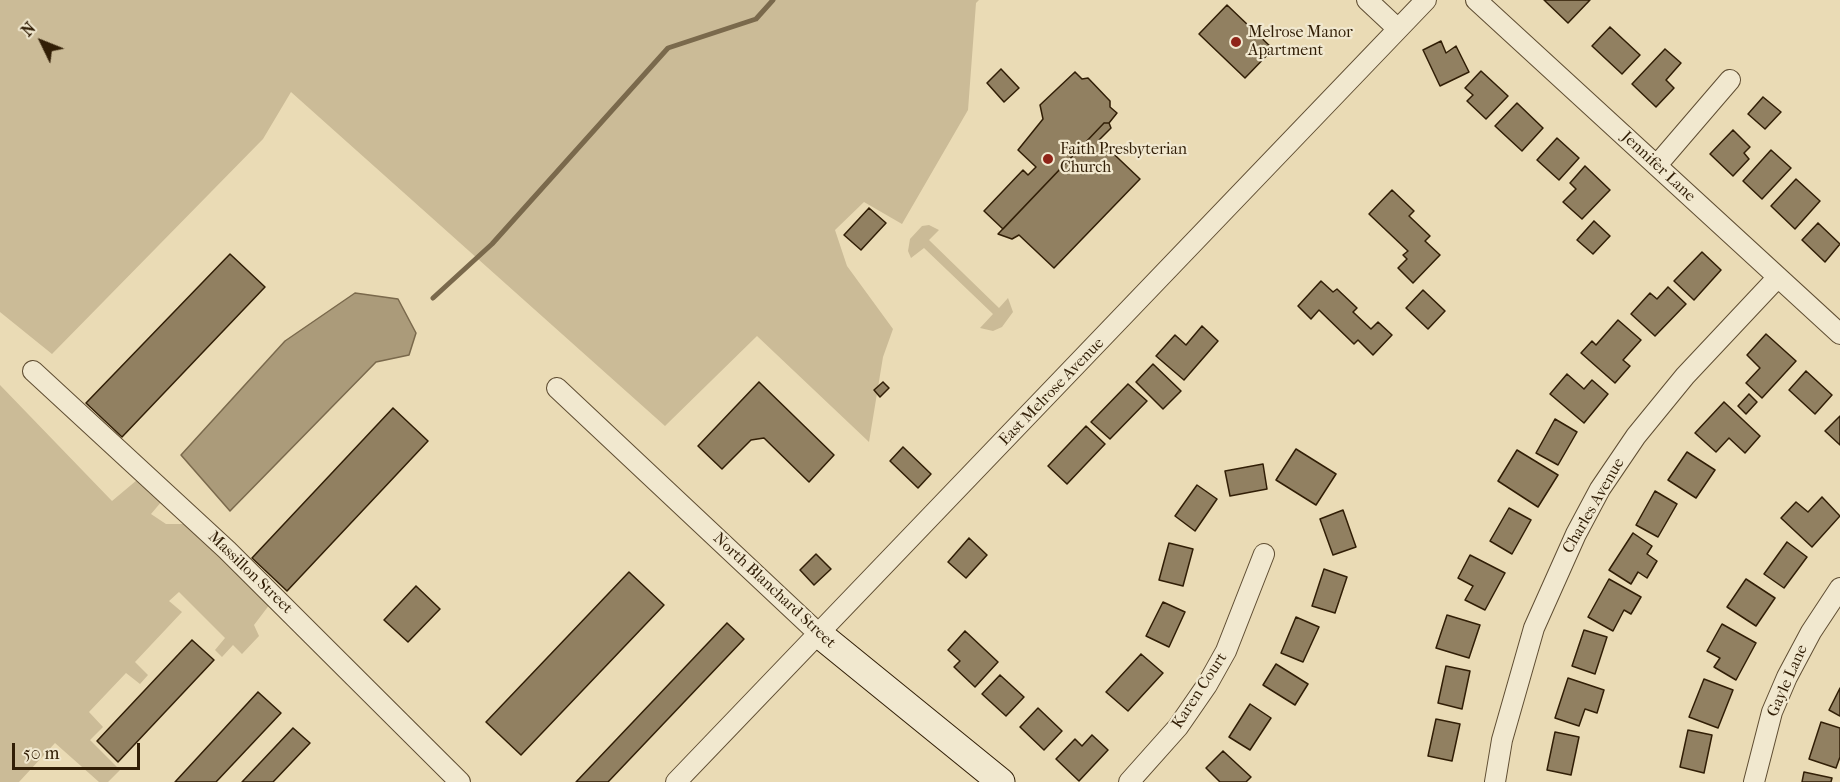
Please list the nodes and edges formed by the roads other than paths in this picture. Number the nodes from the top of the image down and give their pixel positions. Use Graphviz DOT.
graph roads {
  1 [pos="1367,0"];
  2 [pos="1426,0"];
  3 [pos="1476,0"];
  4 [pos="1398,29"];
  5 [pos="1730,80"];
  6 [pos="1657,165"];
  7 [pos="1778,277"];
  8 [pos="1840,334"];
  9 [pos="33,371"];
  10 [pos="557,388"];
  11 [pos="1264,554"];
  12 [pos="1840,588"];
  13 [pos="819,634"];
  14 [pos="460,782"];
  15 [pos="676,782"];
  16 [pos="1001,782"];
  17 [pos="1129,782"];
  18 [pos="1495,782"];
  19 [pos="1754,782"];
  1 -- 4 [label="street"];
  2 -- 4 [label="street, East Melrose Avenue"];
  3 -- 6 [label="street, Jennifer Lane"];
  4 -- 13 [label="street, East Melrose Avenue"];
  5 -- 6 [label="street"];
  6 -- 7 [label="street, Jennifer Lane"];
  7 -- 8 [label="street, Jennifer Lane"];
  7 -- 18 [label="street, Charles Avenue"];
  9 -- 14 [label="street, Massillon Street"];
  10 -- 13 [label="street, North Blanchard Street"];
  11 -- 17 [label="street, Karen Court"];
  12 -- 19 [label="street, Gayle Lane"];
  13 -- 15 [label="street, East Melrose Avenue"];
  13 -- 16 [label="street, North Blanchard Street"];
}
